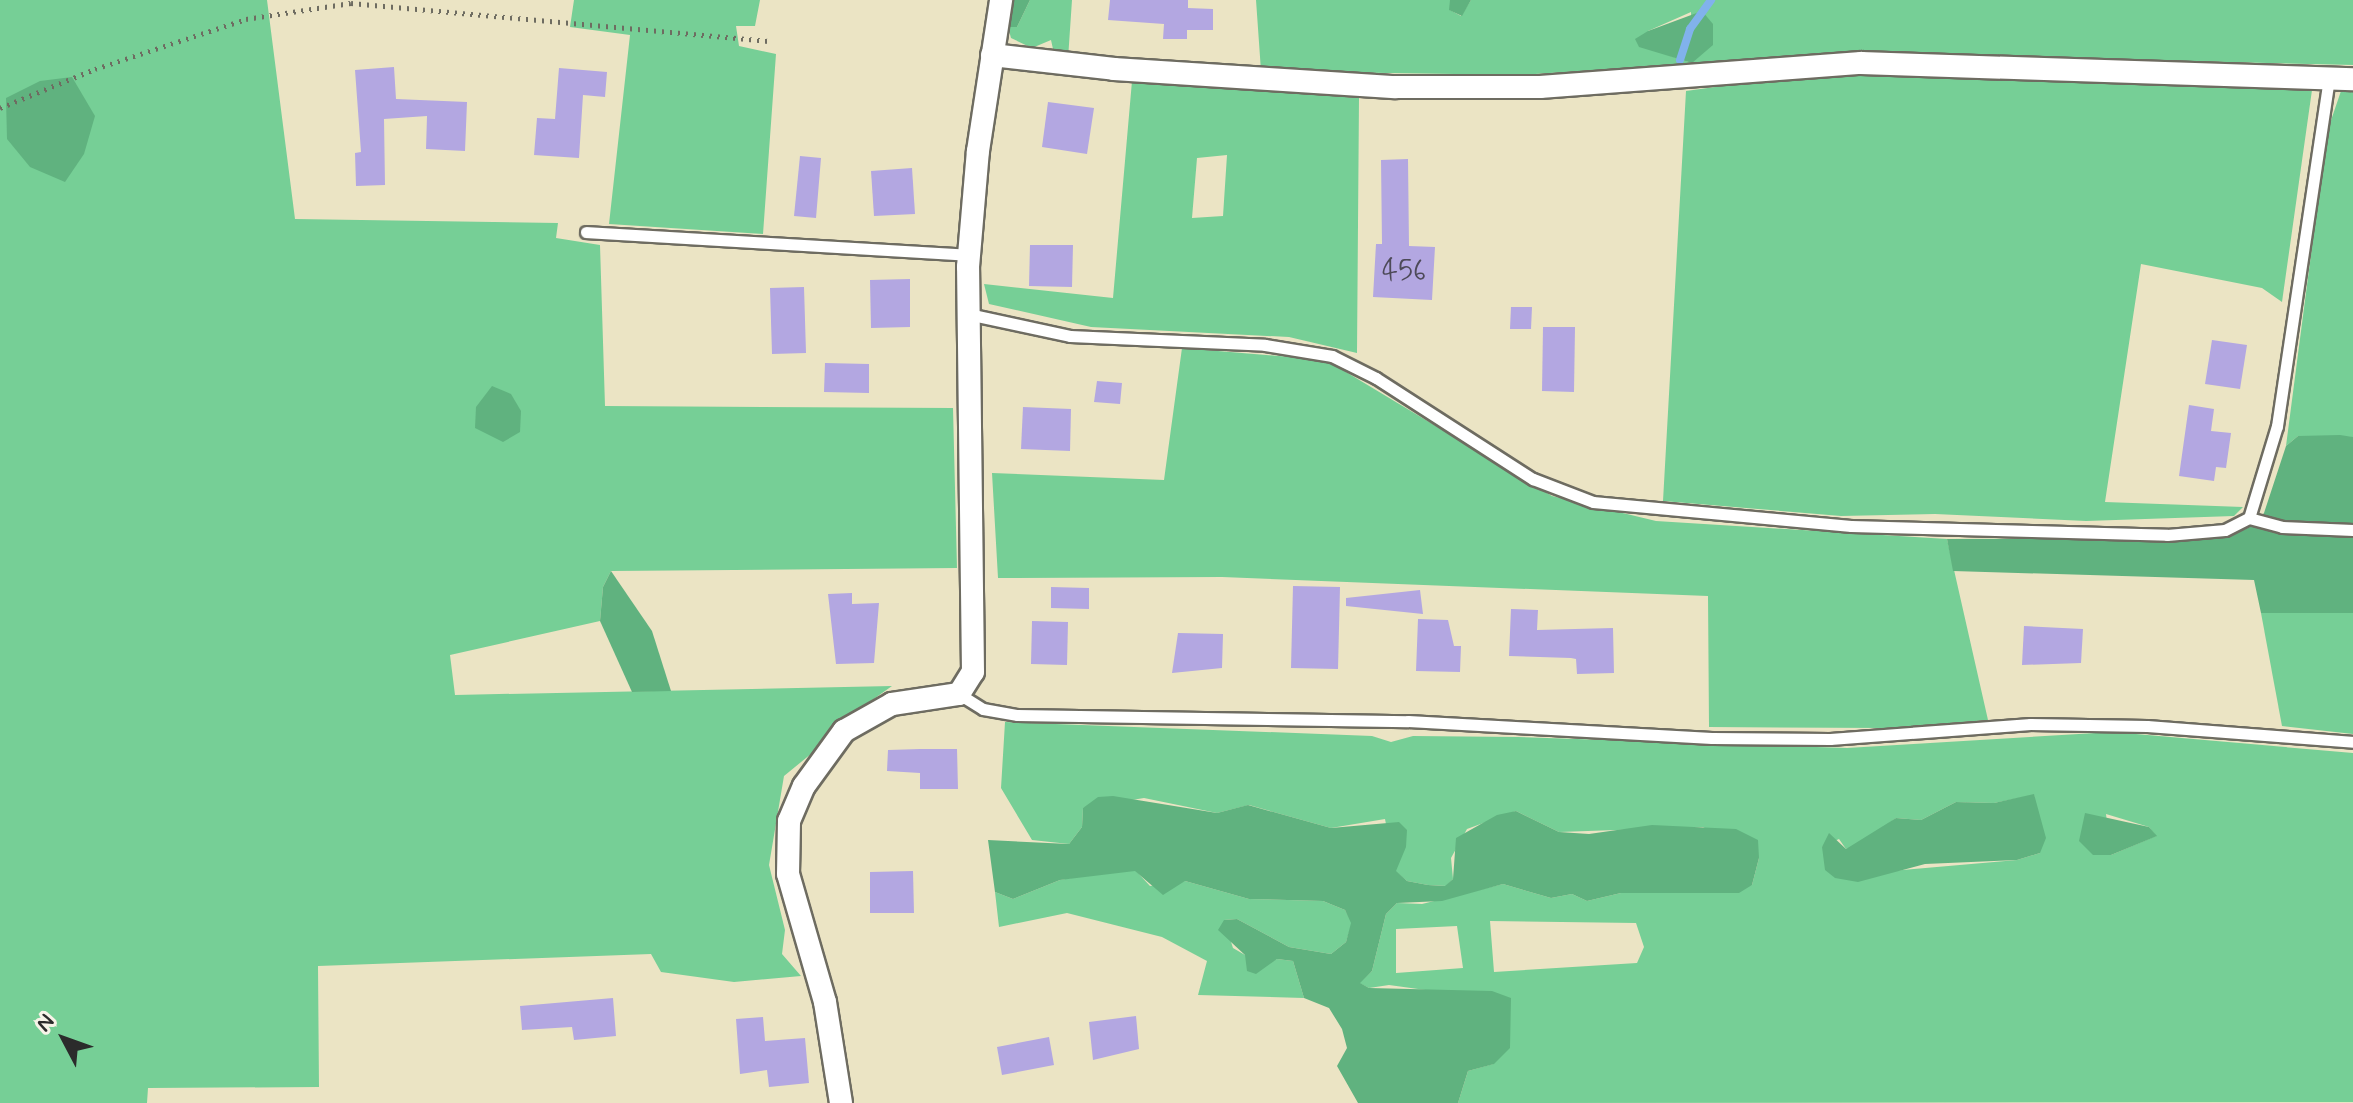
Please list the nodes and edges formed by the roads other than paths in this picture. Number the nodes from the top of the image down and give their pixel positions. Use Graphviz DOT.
graph roads {
  1 [pos="1001,0"];
  2 [pos="992,55"];
  3 [pos="2329,76"];
  4 [pos="2353,79"];
  5 [pos="586,232"];
  6 [pos="970,255"];
  7 [pos="968,314"];
  8 [pos="2249,518"];
  9 [pos="2353,530"];
  10 [pos="959,694"];
  11 [pos="2353,742"];
  12 [pos="841,1103"];
  1 -- 2 [label="street"];
  2 -- 3 [label="street"];
  2 -- 6 [label="street"];
  3 -- 4 [label="street"];
  3 -- 8 [label="lane"];
  5 -- 6 [label="lane"];
  6 -- 7 [label="street"];
  7 -- 8 [label="lane"];
  7 -- 10 [label="street"];
  8 -- 9 [label="lane"];
  10 -- 11 [label="lane"];
  10 -- 12 [label="street"];
}
